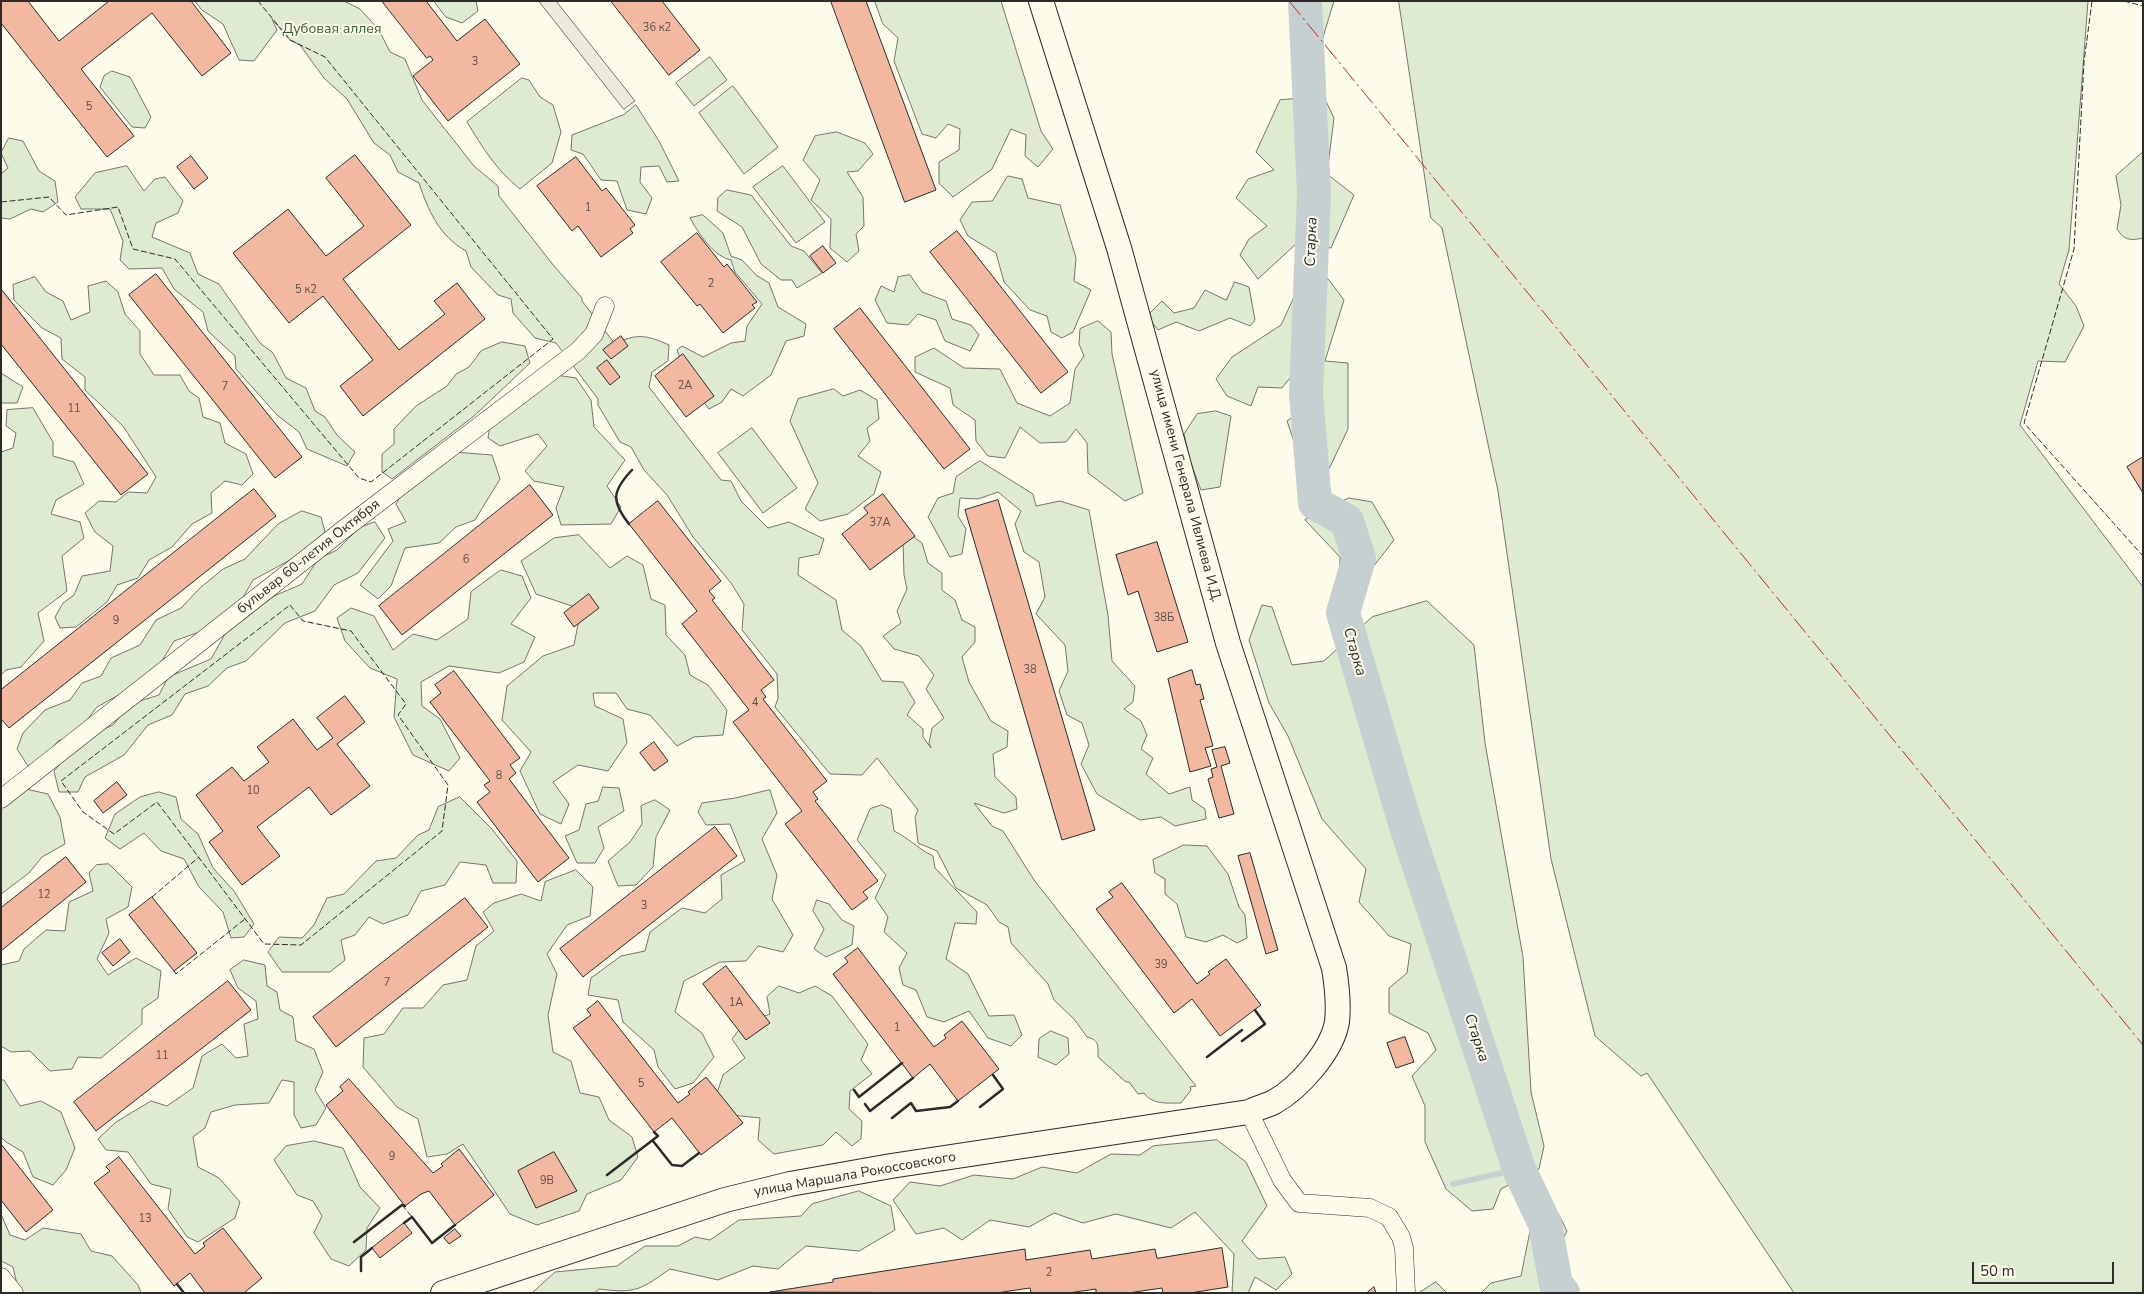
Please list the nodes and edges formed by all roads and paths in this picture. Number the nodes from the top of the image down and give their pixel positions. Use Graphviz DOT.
graph roads {
  1 [pos="1041,1"];
  2 [pos="605,306"];
  3 [pos="1,799"];
  4 [pos="1249,1112"];
  5 [pos="1,1277"];
  6 [pos="14,1293"];
  7 [pos="443,1293"];
  8 [pos="1406,1293"];
  1 -- 4 [label="street, улица имени Генерала Ивлиева И.Д."];
  2 -- 3 [label="street, бульвар 60-летия Октября"];
  4 -- 7 [label="street, улица Маршала Рокоссовского"];
  4 -- 8 [label="street"];
  5 -- 6 [label="street"];
}
